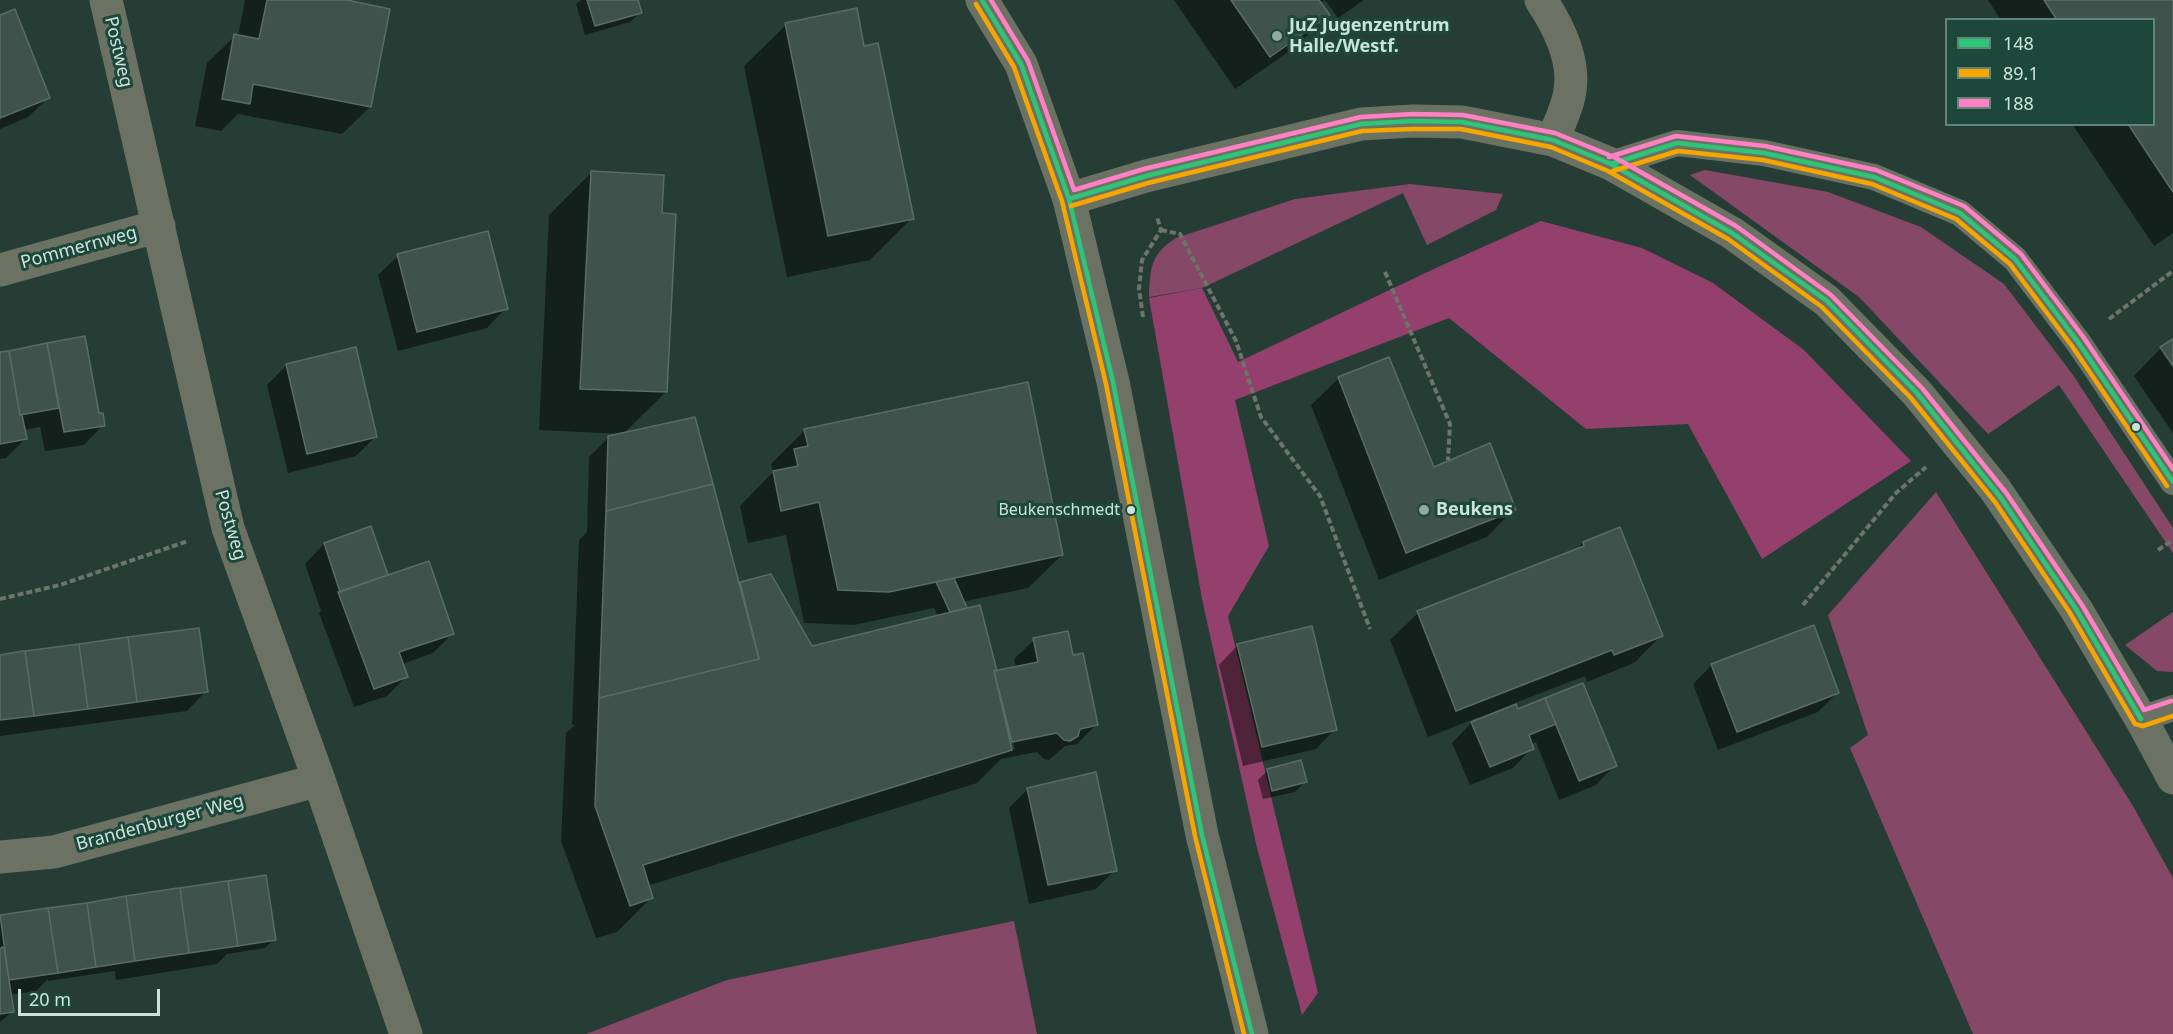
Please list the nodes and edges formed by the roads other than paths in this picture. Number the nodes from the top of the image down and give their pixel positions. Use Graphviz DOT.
graph roads {
  1 [pos="106,0"];
  2 [pos="982,0"];
  3 [pos="1541,0"];
  4 [pos="1553,141"];
  5 [pos="1611,165"];
  6 [pos="1069,199"];
  7 [pos="159,226"];
  8 [pos="0,270"];
  9 [pos="2173,482"];
  10 [pos="2173,708"];
  11 [pos="2141,719"];
  12 [pos="2173,778"];
  13 [pos="319,780"];
  14 [pos="0,857"];
  15 [pos="406,1034"];
  16 [pos="1252,1034"];
  1 -- 7 [label="street, Postweg"];
  2 -- 6 [label="street"];
  3 -- 4 [label="street"];
  4 -- 5 [label="street"];
  4 -- 6 [label="street"];
  5 -- 9 [label="lane"];
  5 -- 11 [label="street"];
  6 -- 16 [label="street"];
  7 -- 8 [label="street, Pommernweg"];
  7 -- 13 [label="street, Postweg"];
  10 -- 11 [label="lane"];
  11 -- 12 [label="street"];
  13 -- 14 [label="street, Brandenburger Weg"];
  13 -- 15 [label="street, Postweg"];
}
